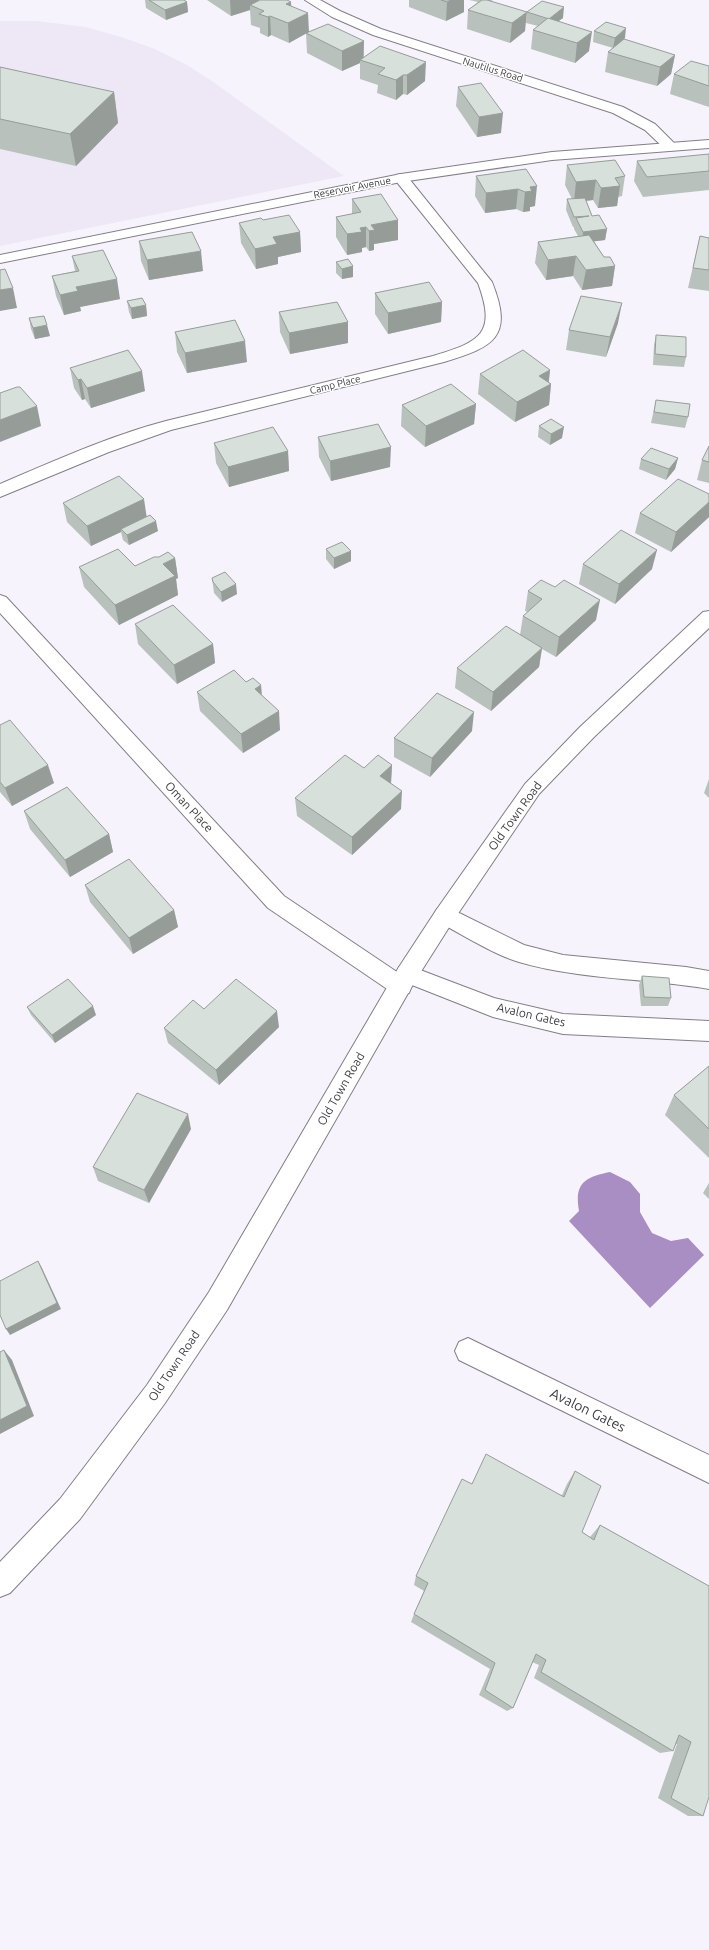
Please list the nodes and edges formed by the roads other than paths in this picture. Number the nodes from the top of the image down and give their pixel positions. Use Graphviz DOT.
graph roads {
  1 [pos="311,0"];
  2 [pos="709,144"];
  3 [pos="671,147"];
  4 [pos="401,178"];
  5 [pos="0,259"];
  6 [pos="0,491"];
  7 [pos="0,601"];
  8 [pos="709,617"];
  9 [pos="445,915"];
  10 [pos="404,980"];
  11 [pos="709,980"];
  12 [pos="709,1031"];
  13 [pos="468,1351"];
  14 [pos="709,1469"];
  15 [pos="0,1583"];
  1 -- 3 [label="street, Nautilus Road"];
  2 -- 3 [label="street, Reservoir Avenue"];
  3 -- 4 [label="street, Reservoir Avenue"];
  4 -- 5 [label="street, Reservoir Avenue"];
  4 -- 6 [label="street, Camp Place"];
  7 -- 10 [label="street, Oman Place"];
  8 -- 9 [label="street, Old Town Road"];
  9 -- 10 [label="street, Old Town Road"];
  9 -- 11 [label="street"];
  10 -- 12 [label="street, Avalon Gates"];
  10 -- 15 [label="street, Old Town Road"];
  13 -- 14 [label="street, Avalon Gates"];
}
